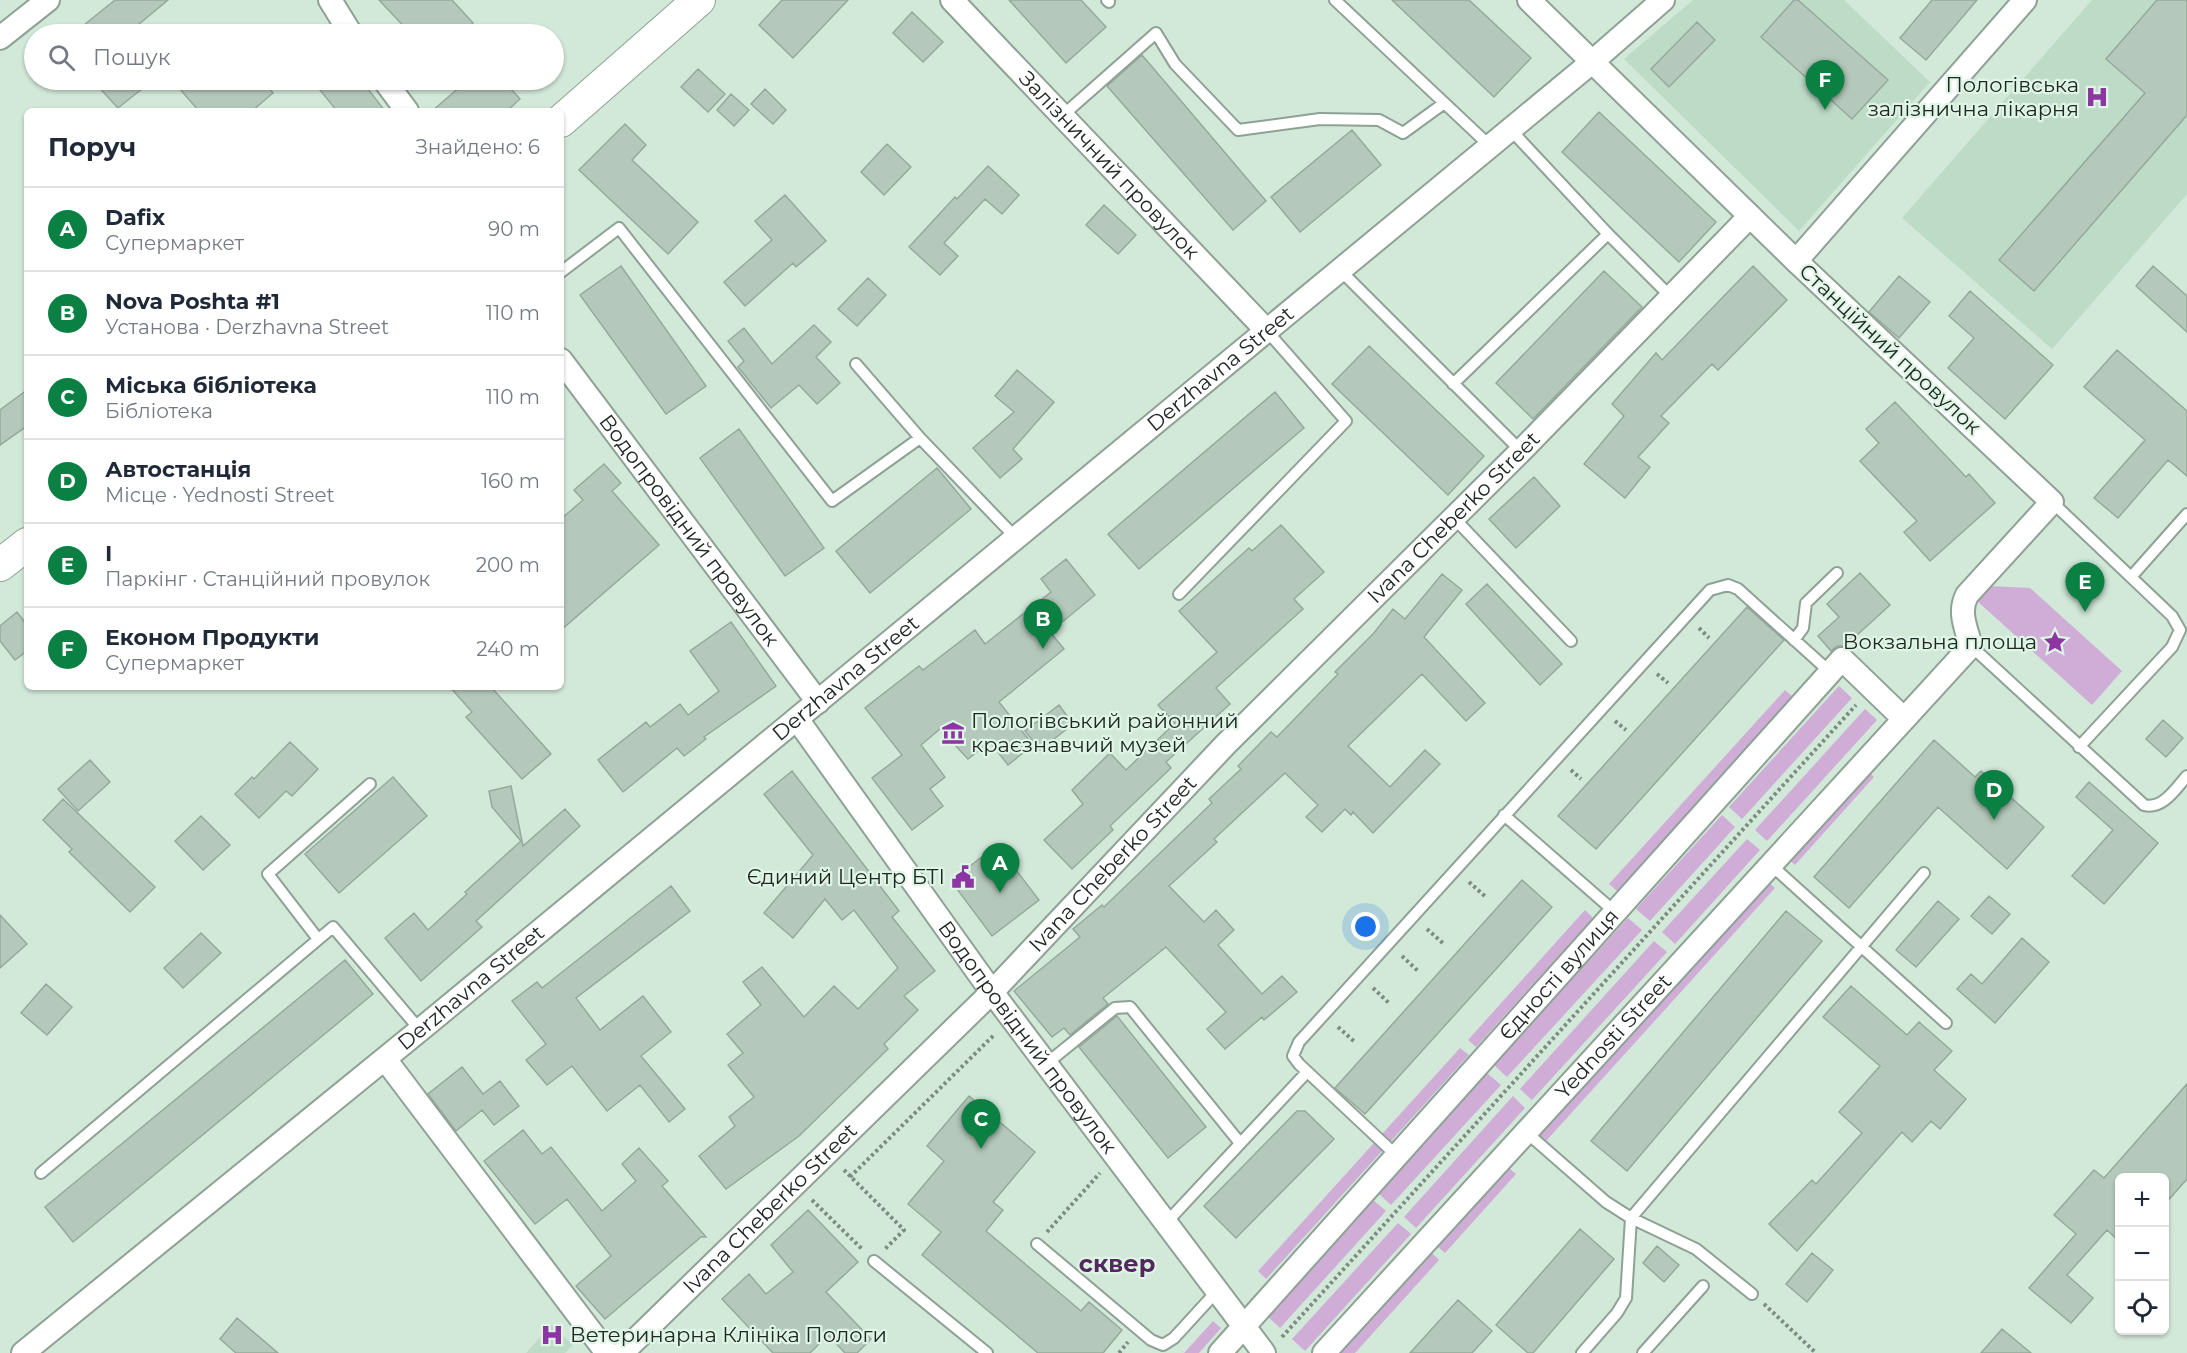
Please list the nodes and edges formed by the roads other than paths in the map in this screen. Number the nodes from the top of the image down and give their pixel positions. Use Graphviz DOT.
graph roads {
  1 [pos="48,0"];
  2 [pos="330,0"];
  3 [pos="699,0"];
  4 [pos="952,0"];
  5 [pos="1335,0"];
  6 [pos="1529,0"];
  7 [pos="1663,0"];
  8 [pos="2025,0"];
  9 [pos="345,24"];
  10 [pos="0,38"];
  11 [pos="1592,62"];
  12 [pos="391,90"];
  13 [pos="1443,104"];
  14 [pos="405,108"];
  15 [pos="1062,116"];
  16 [pos="564,118"];
  17 [pos="1510,129"];
  18 [pos="1490,146"];
  19 [pos="1750,216"];
  20 [pos="1608,234"];
  21 [pos="1797,261"];
  22 [pos="564,270"];
  23 [pos="1340,270"];
  24 [pos="1671,297"];
  25 [pos="1267,331"];
  26 [pos="564,364"];
  27 [pos="856,364"];
  28 [pos="1453,384"];
  29 [pos="920,438"];
  30 [pos="1521,451"];
  31 [pos="2052,502"];
  32 [pos="2187,514"];
  33 [pos="1454,518"];
  34 [pos="1016,538"];
  35 [pos="24,546"];
  36 [pos="0,565"];
  37 [pos="1836,573"];
  38 [pos="2131,577"];
  39 [pos="1179,594"];
  40 [pos="1794,640"];
  41 [pos="1571,641"];
  42 [pos="1971,646"];
  43 [pos="1830,672"];
  44 [pos="818,702"];
  45 [pos="1903,718"];
  46 [pos="797,719"];
  47 [pos="2079,747"];
  48 [pos="2187,776"];
  49 [pos="370,783"];
  50 [pos="1504,815"];
  51 [pos="1770,864"];
  52 [pos="1924,873"];
  53 [pos="1615,912"];
  54 [pos="318,939"];
  55 [pos="1861,947"];
  56 [pos="993,992"];
  57 [pos="1946,1023"];
  58 [pos="420,1030"];
  59 [pos="385,1059"];
  60 [pos="1046,1064"];
  61 [pos="1307,1071"];
  62 [pos="1526,1132"];
  63 [pos="1240,1143"];
  64 [pos="1397,1156"];
  65 [pos="41,1173"];
  66 [pos="1631,1218"];
  67 [pos="1166,1223"];
  68 [pos="1037,1244"];
  69 [pos="874,1261"];
  70 [pos="1703,1286"];
  71 [pos="1217,1291"];
  72 [pos="1752,1294"];
  73 [pos="1244,1327"];
  74 [pos="22,1353"];
  75 [pos="607,1353"];
  76 [pos="622,1353"];
  77 [pos="987,1353"];
  78 [pos="1220,1353"];
  79 [pos="1264,1353"];
  80 [pos="1324,1353"];
  81 [pos="1582,1353"];
  82 [pos="1643,1353"];
  1 -- 10 [label="street"];
  2 -- 9 [label="street"];
  3 -- 16 [label="main road"];
  4 -- 15 [label="street, Залізничний провулок"];
  5 -- 13 [label="lane"];
  6 -- 11 [label="street, Станційний провулок"];
  7 -- 11 [label="street, Derzhavna Street"];
  8 -- 21 [label="street"];
  11 -- 17 [label="street, Derzhavna Street"];
  11 -- 19 [label="street, Станційний провулок"];
  12 -- 14 [label="street"];
  13 -- 15 [label="lane"];
  13 -- 18 [label="lane"];
  15 -- 25 [label="street, Залізничний провулок"];
  17 -- 18 [label="street, Derzhavna Street"];
  17 -- 20 [label="lane"];
  18 -- 23 [label="street, Derzhavna Street"];
  19 -- 21 [label="street, Станційний провулок"];
  19 -- 24 [label="street, Ivana Cheberko Street"];
  20 -- 24 [label="lane"];
  20 -- 28 [label="lane"];
  21 -- 31 [label="street, Станційний провулок"];
  22 -- 29 [label="lane"];
  23 -- 25 [label="street, Derzhavna Street"];
  23 -- 28 [label="lane"];
  24 -- 30 [label="street, Ivana Cheberko Street"];
  25 -- 34 [label="street, Derzhavna Street"];
  25 -- 39 [label="lane"];
  26 -- 44 [label="street, Водопровідний провулок"];
  27 -- 29 [label="lane"];
  28 -- 30 [label="lane"];
  29 -- 34 [label="lane"];
  30 -- 33 [label="street, Ivana Cheberko Street"];
  31 -- 38 [label="lane"];
  31 -- 42 [label="street"];
  32 -- 38 [label="lane"];
  33 -- 41 [label="lane"];
  33 -- 56 [label="street, Ivana Cheberko Street"];
  34 -- 44 [label="street, Derzhavna Street"];
  35 -- 36 [label="main road"];
  37 -- 40 [label="lane"];
  38 -- 47 [label="lane"];
  40 -- 43 [label="lane"];
  40 -- 50 [label="lane"];
  42 -- 45 [label="street"];
  42 -- 47 [label="lane"];
  43 -- 45 [label="street"];
  43 -- 53 [label="street, Єдності вулиця"];
  44 -- 46 [label="street, Derzhavna Street"];
  45 -- 51 [label="street, Yednosti Street"];
  46 -- 56 [label="street, Водопровідний провулок"];
  46 -- 58 [label="street, Derzhavna Street"];
  47 -- 48 [label="lane"];
  49 -- 54 [label="lane"];
  50 -- 53 [label="lane"];
  50 -- 61 [label="lane"];
  51 -- 55 [label="lane"];
  51 -- 62 [label="street, Yednosti Street"];
  52 -- 55 [label="lane"];
  53 -- 64 [label="street, Єдності вулиця"];
  54 -- 58 [label="lane"];
  54 -- 65 [label="lane"];
  55 -- 57 [label="lane"];
  55 -- 66 [label="lane"];
  56 -- 60 [label="street, Водопровідний провулок"];
  56 -- 76 [label="street, Ivana Cheberko Street"];
  58 -- 59 [label="street, Derzhavna Street"];
  59 -- 74 [label="street, Derzhavna Street"];
  59 -- 75 [label="street"];
  60 -- 63 [label="lane"];
  60 -- 67 [label="street, Водопровідний провулок"];
  61 -- 63 [label="lane"];
  61 -- 64 [label="lane"];
  62 -- 66 [label="lane"];
  62 -- 80 [label="street, Yednosti Street"];
  63 -- 67 [label="lane"];
  64 -- 73 [label="street, Єдності вулиця"];
  66 -- 72 [label="lane"];
  66 -- 81 [label="lane"];
  67 -- 71 [label="street, Водопровідний провулок"];
  68 -- 71 [label="lane"];
  69 -- 77 [label="lane"];
  70 -- 82 [label="lane"];
  71 -- 73 [label="street, Водопровідний провулок"];
  73 -- 78 [label="street, Єдності вулиця"];
  73 -- 79 [label="street, Водопровідний провулок"];
}
